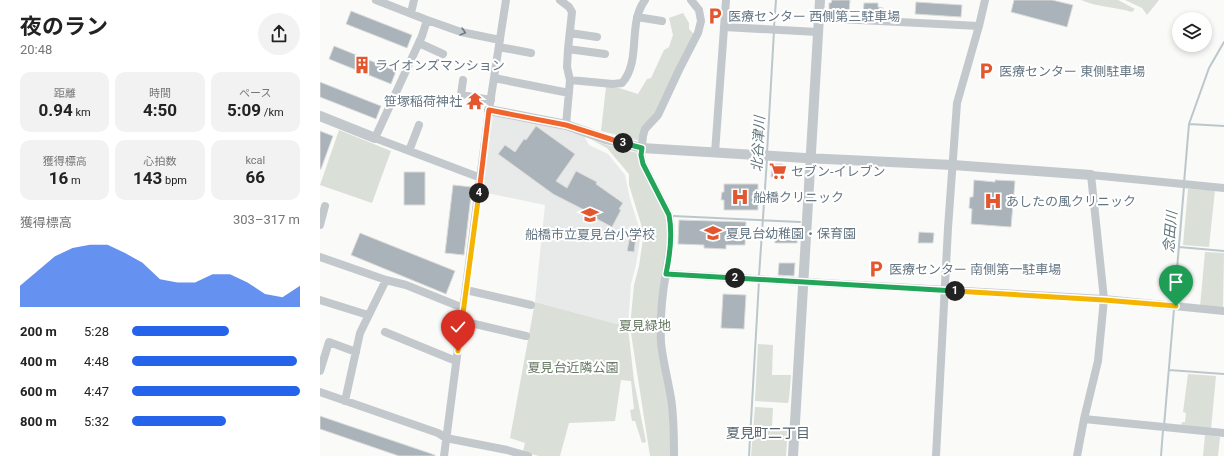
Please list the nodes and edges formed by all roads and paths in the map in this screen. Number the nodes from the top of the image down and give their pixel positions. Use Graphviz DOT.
graph roads {
  1 [pos="376,0"];
  2 [pos="414,0"];
  3 [pos="506,0"];
  4 [pos="560,0"];
  5 [pos="645,0"];
  6 [pos="691,0"];
  7 [pos="726,0"];
  8 [pos="820,0"];
  9 [pos="985,0"];
  10 [pos="411,13"];
  11 [pos="637,17"];
  12 [pos="819,18"];
  13 [pos="427,20"];
  14 [pos="662,21"];
  15 [pos="979,26"];
  16 [pos="724,27"];
  17 [pos="818,32"];
  18 [pos="570,33"];
  19 [pos="596,37"];
  20 [pos="419,43"];
  21 [pos="500,44"];
  22 [pos="568,49"];
  23 [pos="531,53"];
  24 [pos="443,54"];
  25 [pos="605,54"];
  26 [pos="494,78"];
  27 [pos="463,80"];
  28 [pos="570,80"];
  29 [pos="569,93"];
  30 [pos="491,100"];
  31 [pos="489,110"];
  32 [pos="320,116"];
  33 [pos="419,125"];
  34 [pos="566,125"];
  35 [pos="375,138"];
  36 [pos="642,148"];
  37 [pos="409,151"];
  38 [pos="715,153"];
  39 [pos="811,158"];
  40 [pos="953,165"];
  41 [pos="1091,175"];
  42 [pos="481,178"];
  43 [pos="1224,188"];
  44 [pos="325,206"];
  45 [pos="320,225"];
  46 [pos="320,257"];
  47 [pos="666,274"];
  48 [pos="386,280"];
  49 [pos="803,282"];
  50 [pos="466,290"];
  51 [pos="945,290"];
  52 [pos="320,300"];
  53 [pos="1104,300"];
  54 [pos="531,305"];
  55 [pos="463,308"];
  56 [pos="1224,311"];
  57 [pos="368,315"];
  58 [pos="462,321"];
  59 [pos="386,332"];
  60 [pos="526,336"];
  61 [pos="356,352"];
  62 [pos="456,361"];
  63 [pos="320,371"];
  64 [pos="320,392"];
  65 [pos="345,401"];
  66 [pos="1084,420"];
  67 [pos="1224,433"];
  68 [pos="446,438"];
  69 [pos="444,456"];
  70 [pos="528,456"];
  71 [pos="674,456"];
  72 [pos="793,456"];
  73 [pos="936,456"];
  74 [pos="1077,456"];
  1 -- 10 [label="street"];
  2 -- 10 [label="street"];
  3 -- 21 [label="street"];
  4 -- 18 [label="street"];
  5 -- 11 [label="street"];
  6 -- 36 [label="street"];
  7 -- 16 [label="street"];
  8 -- 12 [label="street"];
  9 -- 15 [label="street"];
  10 -- 13 [label="street"];
  11 -- 14 [label="street"];
  11 -- 28 [label="street"];
  12 -- 15 [label="street"];
  12 -- 17 [label="street"];
  13 -- 20 [label="street"];
  13 -- 21 [label="street, one-way"];
  15 -- 40 [label="street"];
  16 -- 17 [label="street"];
  16 -- 38 [label="street"];
  17 -- 39 [label="street"];
  18 -- 19 [label="street"];
  18 -- 22 [label="street"];
  20 -- 24 [label="street"];
  20 -- 35 [label="street"];
  21 -- 23 [label="street"];
  21 -- 26 [label="street"];
  22 -- 25 [label="street"];
  22 -- 28 [label="street"];
  26 -- 29 [label="street"];
  26 -- 30 [label="street"];
  27 -- 30 [label="street"];
  28 -- 29 [label="street"];
  29 -- 34 [label="street"];
  30 -- 31 [label="street"];
  31 -- 34 [label="street"];
  31 -- 42 [label="street"];
  32 -- 35 [label="street"];
  33 -- 37 [label="street"];
  34 -- 36 [label="street"];
  35 -- 37 [label="street"];
  36 -- 38 [label="street"];
  36 -- 47 [label="street"];
  37 -- 42 [label="street"];
  38 -- 39 [label="street"];
  39 -- 40 [label="street"];
  39 -- 49 [label="street"];
  40 -- 41 [label="street"];
  40 -- 51 [label="street"];
  41 -- 43 [label="street"];
  41 -- 53 [label="street"];
  42 -- 50 [label="street"];
  44 -- 45 [label="street"];
  46 -- 48 [label="street"];
  47 -- 49 [label="street"];
  47 -- 71 [label="street"];
  48 -- 55 [label="street"];
  48 -- 57 [label="street"];
  49 -- 51 [label="street"];
  49 -- 72 [label="street"];
  50 -- 54 [label="street"];
  50 -- 55 [label="street"];
  51 -- 53 [label="street"];
  51 -- 73 [label="street"];
  52 -- 57 [label="street"];
  53 -- 56 [label="street"];
  53 -- 66 [label="street"];
  55 -- 58 [label="street"];
  57 -- 61 [label="street"];
  58 -- 60 [label="street"];
  58 -- 62 [label="street"];
  59 -- 62 [label="street"];
  61 -- 63 [label="street"];
  61 -- 65 [label="street"];
  62 -- 68 [label="street"];
  64 -- 65 [label="street"];
  65 -- 68 [label="street"];
  66 -- 67 [label="street"];
  66 -- 74 [label="street"];
  68 -- 69 [label="street"];
  68 -- 70 [label="street"];
}
